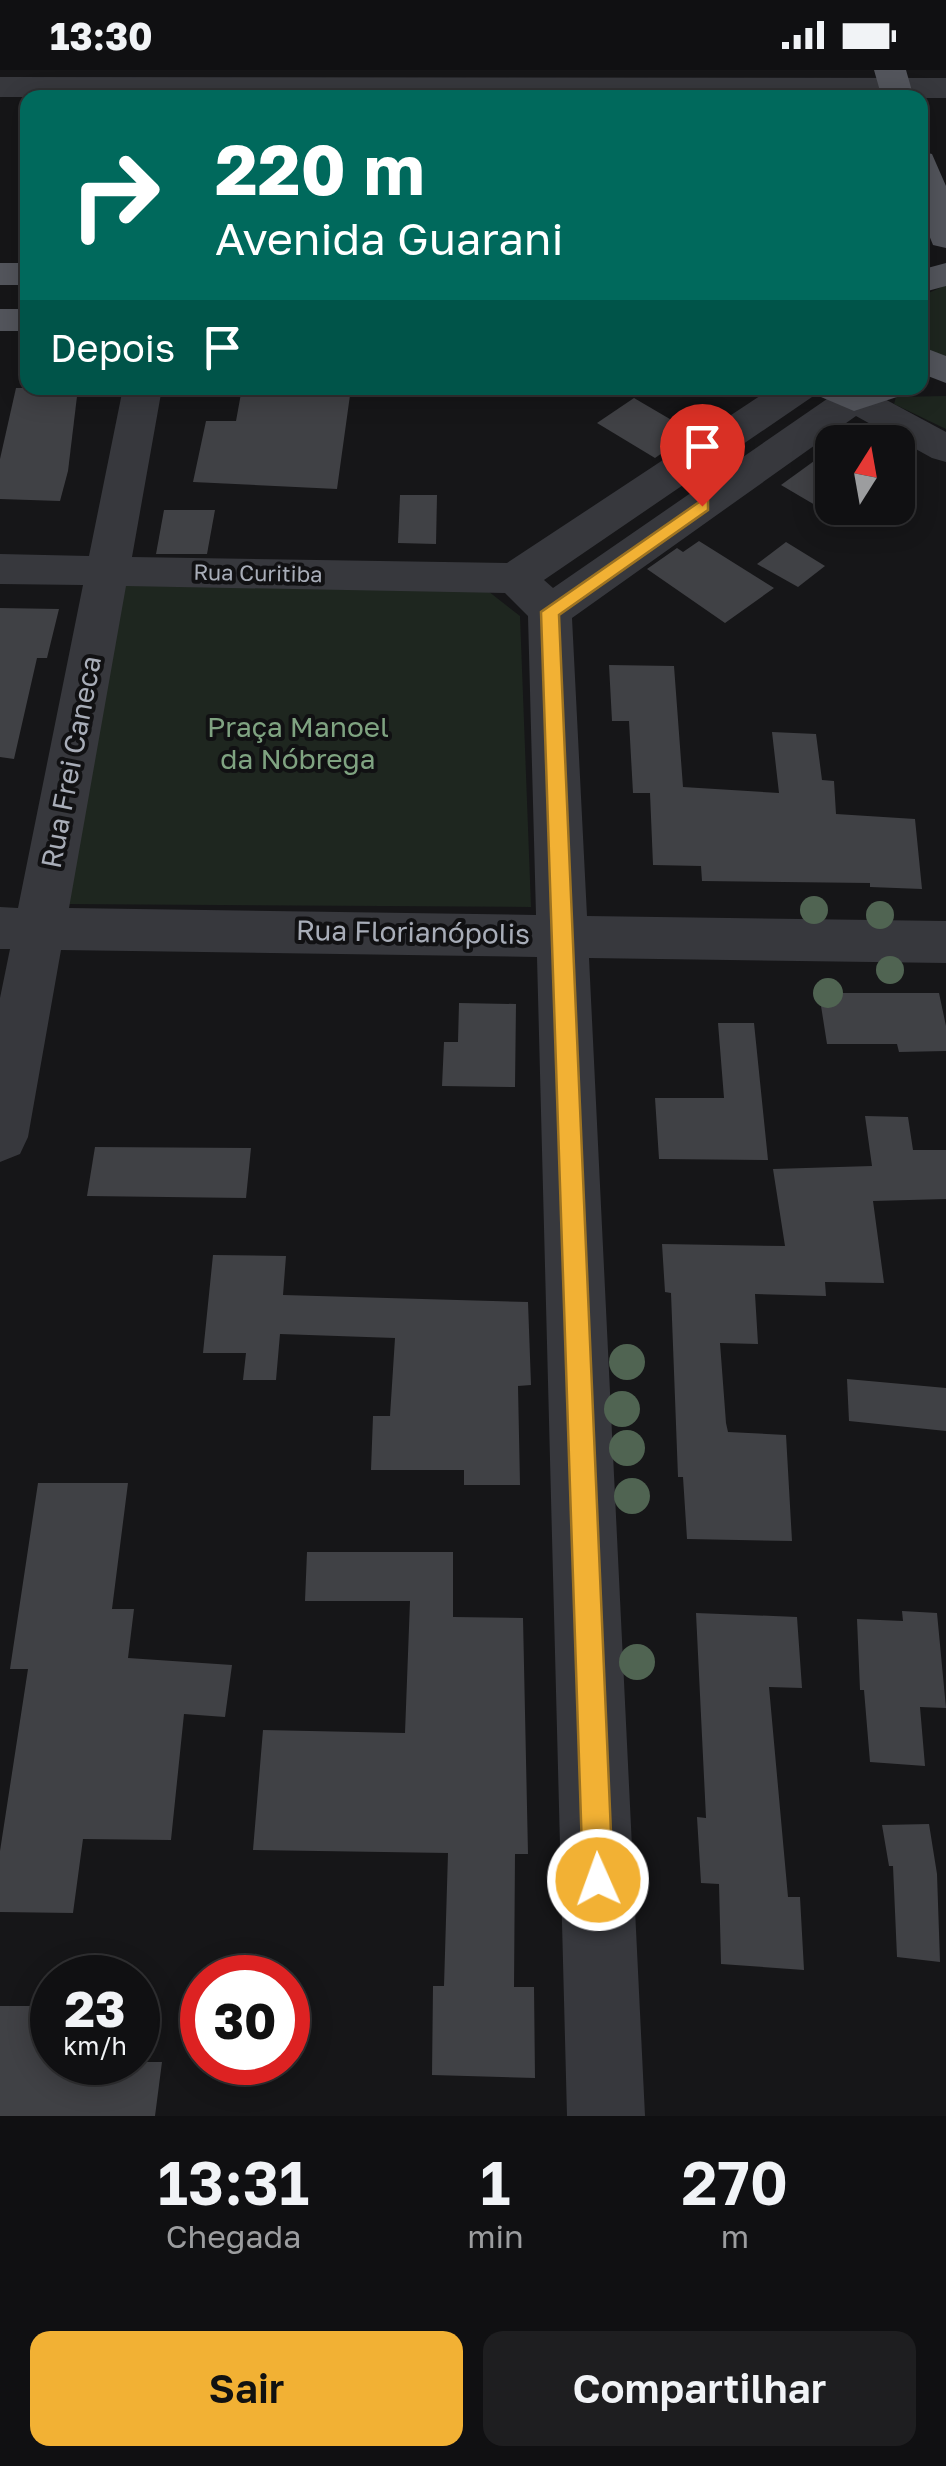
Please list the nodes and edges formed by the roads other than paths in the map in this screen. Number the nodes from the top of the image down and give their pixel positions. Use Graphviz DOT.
graph roads {
  1 [pos="894,85"];
  2 [pos="0,87"];
  3 [pos="946,88"];
  4 [pos="119,90"];
  5 [pos="398,90"];
  6 [pos="928,185"];
  7 [pos="946,237"];
  8 [pos="141,395"];
  9 [pos="788,395"];
  10 [pos="851,395"];
  11 [pos="863,395"];
  12 [pos="946,449"];
  13 [pos="0,569"];
  14 [pos="107,571"];
  15 [pos="516,578"];
  16 [pos="550,612"];
  17 [pos="13,934"];
  18 [pos="562,934"];
  19 [pos="946,942"];
  20 [pos="0,971"];
  21 [pos="0,1138"];
  22 [pos="606,2116"];
  1 -- 3 [label="street"];
  1 -- 5 [label="street"];
  2 -- 4 [label="street"];
  6 -- 7 [label="main road"];
  8 -- 14 [label="street, Rua Frei Caneca"];
  9 -- 15 [label="street"];
  10 -- 16 [label="street"];
  11 -- 12 [label="street"];
  13 -- 14 [label="street, Rua Curitiba"];
  14 -- 15 [label="street, Rua Curitiba"];
  14 -- 17 [label="street, Rua Frei Caneca"];
  15 -- 16 [label="street"];
  16 -- 18 [label="street"];
  17 -- 18 [label="street, Rua Florianópolis"];
  17 -- 20 [label="street"];
  17 -- 21 [label="street, Rua Frei Caneca"];
  18 -- 19 [label="street, Rua Florianópolis"];
  18 -- 22 [label="street"];
}
